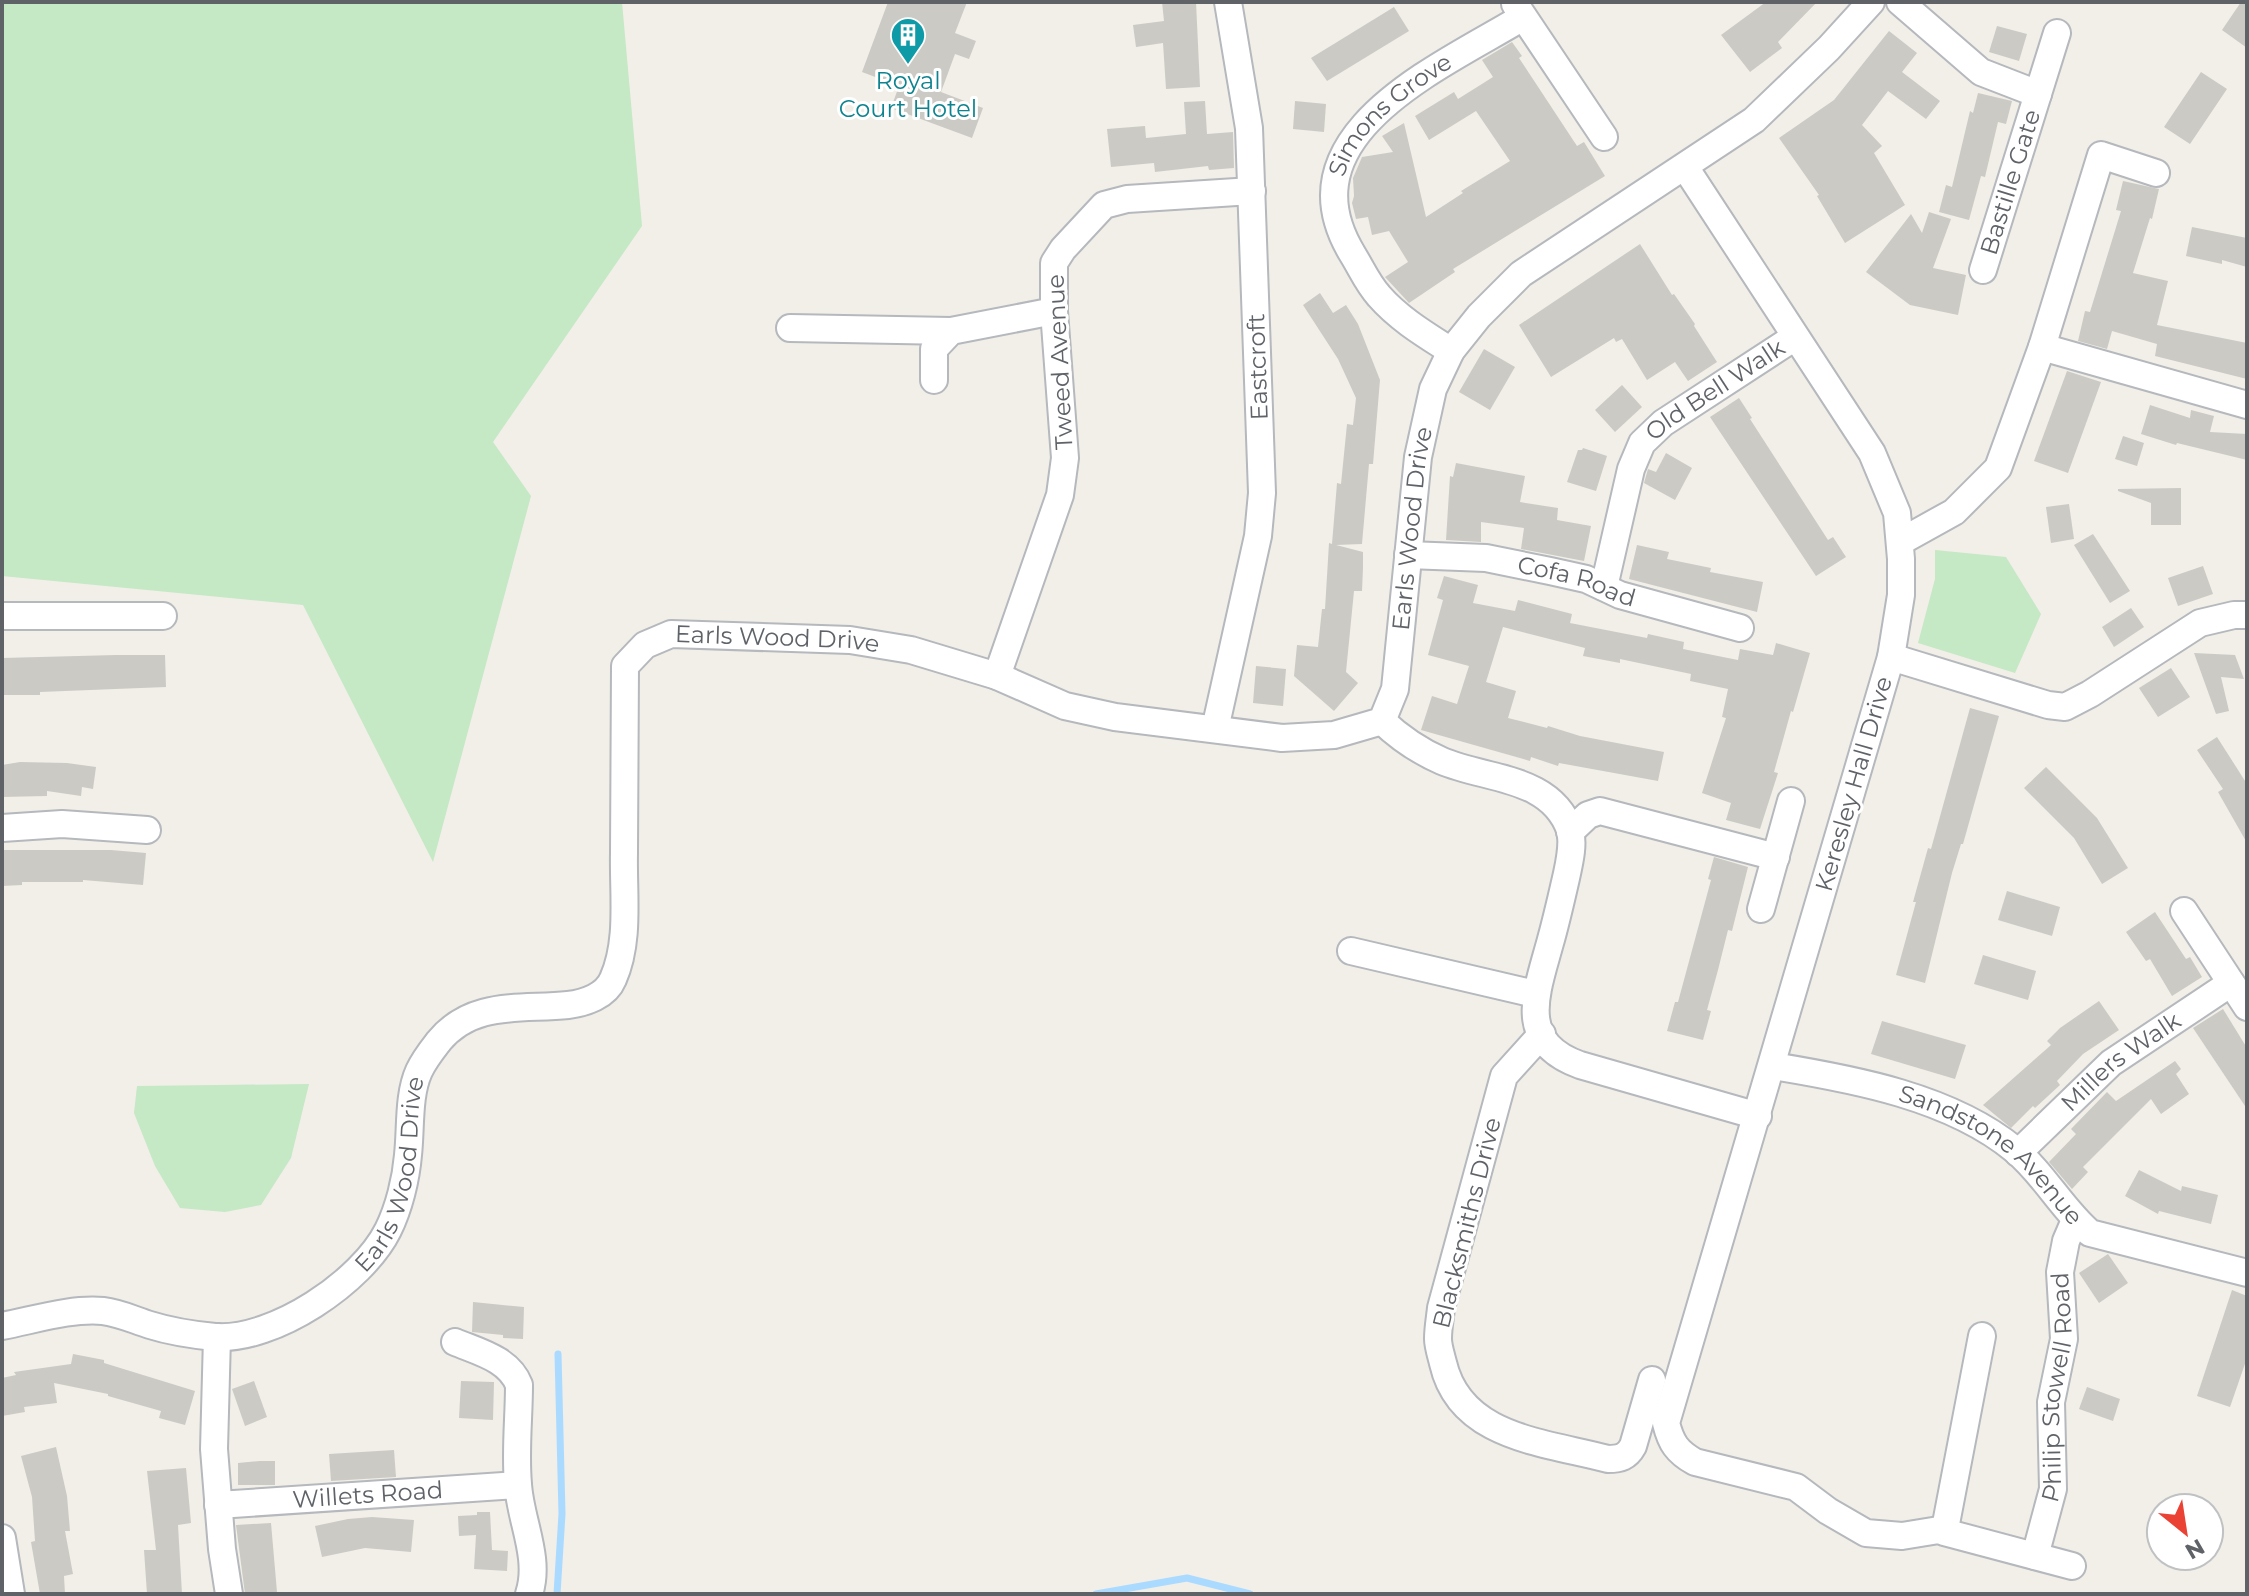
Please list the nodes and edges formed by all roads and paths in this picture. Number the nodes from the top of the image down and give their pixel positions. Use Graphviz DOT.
graph roads {
  1 [pos="1228,2"];
  2 [pos="1871,2"];
  3 [pos="1900,2"];
  4 [pos="1518,10"];
  5 [pos="2057,33"];
  6 [pos="2038,94"];
  7 [pos="1604,137"];
  8 [pos="1685,167"];
  9 [pos="2156,173"];
  10 [pos="1252,191"];
  11 [pos="1983,270"];
  12 [pos="1054,311"];
  13 [pos="790,328"];
  14 [pos="951,331"];
  15 [pos="1795,337"];
  16 [pos="2042,347"];
  17 [pos="1451,351"];
  18 [pos="934,380"];
  19 [pos="2247,405"];
  20 [pos="1900,542"];
  21 [pos="1408,555"];
  22 [pos="1604,587"];
  23 [pos="2247,615"];
  24 [pos="2,616"];
  25 [pos="163,616"];
  26 [pos="1740,628"];
  27 [pos="1891,657"];
  28 [pos="997,676"];
  29 [pos="1382,721"];
  30 [pos="1215,729"];
  31 [pos="1791,801"];
  32 [pos="2,828"];
  33 [pos="147,830"];
  34 [pos="1570,832"];
  35 [pos="1776,857"];
  36 [pos="1761,909"];
  37 [pos="2184,911"];
  38 [pos="1351,951"];
  39 [pos="2231,983"];
  40 [pos="1535,994"];
  41 [pos="2247,1007"];
  42 [pos="1542,1034"];
  43 [pos="1773,1066"];
  44 [pos="1758,1116"];
  45 [pos="2018,1153"];
  46 [pos="2075,1220"];
  47 [pos="2247,1273"];
  48 [pos="2,1326"];
  49 [pos="1982,1336"];
  50 [pos="217,1337"];
  51 [pos="455,1342"];
  52 [pos="1652,1380"];
  53 [pos="517,1485"];
  54 [pos="218,1505"];
  55 [pos="1945,1529"];
  56 [pos="2,1538"];
  57 [pos="2035,1556"];
  58 [pos="2072,1566"];
  59 [pos="11,1594"];
  60 [pos="229,1594"];
  61 [pos="529,1594"];
  1 -- 10 [label="street, Eastcroft"];
  2 -- 8 [label="street, Earls Wood Drive"];
  3 -- 6 [label="street, Bastille Gate"];
  4 -- 7 [label="street, Simons Grove"];
  4 -- 17 [label="street, Simons Grove"];
  5 -- 6 [label="street, Bastille Gate"];
  6 -- 11 [label="street, Bastille Gate"];
  8 -- 15 [label="street, Keresley Hall Drive"];
  8 -- 17 [label="street, Earls Wood Drive"];
  9 -- 16 [label="street"];
  10 -- 12 [label="street, Tweed Avenue"];
  10 -- 30 [label="street, Eastcroft"];
  12 -- 14 [label="street"];
  12 -- 28 [label="street, Tweed Avenue"];
  13 -- 14 [label="street"];
  14 -- 18 [label="street"];
  15 -- 20 [label="street, Keresley Hall Drive"];
  15 -- 22 [label="street, Old Bell Walk"];
  16 -- 19 [label="street"];
  16 -- 20 [label="street"];
  17 -- 21 [label="street, Earls Wood Drive"];
  20 -- 27 [label="street, Keresley Hall Drive"];
  21 -- 22 [label="street, Cofa Road"];
  21 -- 29 [label="street, Earls Wood Drive"];
  22 -- 26 [label="street, Cofa Road"];
  23 -- 27 [label="street"];
  24 -- 25 [label="street"];
  27 -- 43 [label="street, Keresley Hall Drive"];
  28 -- 30 [label="street, Earls Wood Drive"];
  28 -- 50 [label="street, Earls Wood Drive"];
  29 -- 30 [label="street, Earls Wood Drive"];
  29 -- 34 [label="street"];
  31 -- 35 [label="street"];
  32 -- 33 [label="street"];
  34 -- 35 [label="street"];
  34 -- 40 [label="street"];
  35 -- 36 [label="street"];
  37 -- 39 [label="street"];
  38 -- 40 [label="street"];
  39 -- 41 [label="street"];
  39 -- 45 [label="street, Millers Walk"];
  40 -- 42 [label="street"];
  42 -- 44 [label="street"];
  42 -- 52 [label="street, Blacksmiths Drive"];
  43 -- 44 [label="street, Keresley Hall Drive"];
  43 -- 45 [label="street, Sandstone Avenue"];
  44 -- 55 [label="street, Keresley Hall Drive"];
  45 -- 46 [label="street, Sandstone Avenue"];
  46 -- 47 [label="street, Sandstone Avenue"];
  46 -- 57 [label="street, Philip Stowell Road"];
  48 -- 50 [label="street, Earls Wood Drive"];
  49 -- 55 [label="street"];
  50 -- 54 [label="street"];
  51 -- 53 [label="street"];
  53 -- 54 [label="street, Willets Road"];
  53 -- 61 [label="street"];
  54 -- 60 [label="street"];
  55 -- 57 [label="street"];
  56 -- 59 [label="street"];
  57 -- 58 [label="street"];
}
